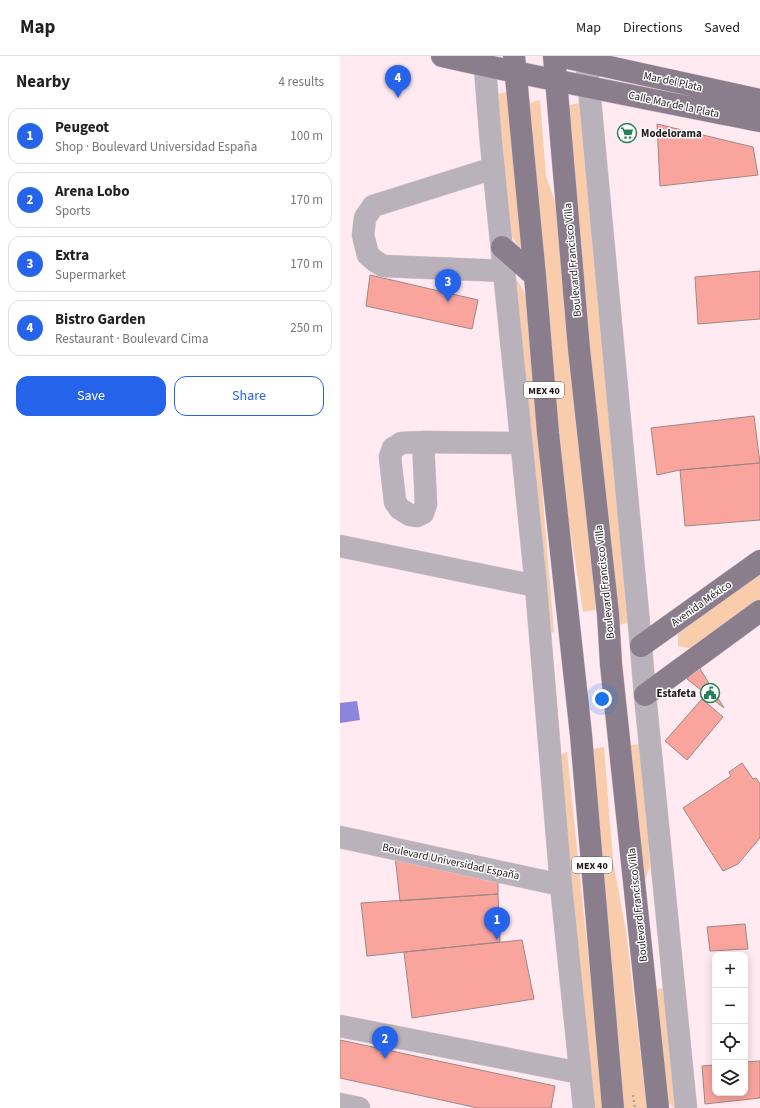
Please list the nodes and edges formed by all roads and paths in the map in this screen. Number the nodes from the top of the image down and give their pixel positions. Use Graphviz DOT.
graph roads {
  1 [pos="442,56"];
  2 [pos="554,56"];
  3 [pos="558,56"];
  4 [pos="595,60"];
  5 [pos="484,61"];
  6 [pos="515,64"];
  7 [pos="557,81"];
  8 [pos="588,86"];
  9 [pos="760,100"];
  10 [pos="760,121"];
  11 [pos="494,168"];
  12 [pos="502,247"];
  13 [pos="505,271"];
  14 [pos="535,276"];
  15 [pos="423,442"];
  16 [pos="521,443"];
  17 [pos="340,546"];
  18 [pos="760,561"];
  19 [pos="536,586"];
  20 [pos="760,611"];
  21 [pos="641,646"];
  22 [pos="645,695"];
  23 [pos="340,837"];
  24 [pos="561,885"];
  25 [pos="340,1026"];
  26 [pos="580,1073"];
  27 [pos="340,1104"];
  28 [pos="359,1108"];
  29 [pos="584,1108"];
  30 [pos="613,1108"];
  31 [pos="658,1108"];
  32 [pos="686,1108"];
  1 -- 5 [label="main road, Calle Mar de la Plata"];
  2 -- 7 [label="main road, Boulevard Francisco Villa"];
  3 -- 4 [label="main road, Mar del Plata"];
  4 -- 8 [label="street"];
  4 -- 9 [label="main road, Mar del Plata"];
  5 -- 6 [label="main road, Calle Mar de la Plata"];
  5 -- 11 [label="street"];
  6 -- 7 [label="main road, Calle Mar de la Plata"];
  6 -- 14 [label="main road, MEX 40"];
  7 -- 8 [label="main road, Calle Mar de la Plata"];
  7 -- 31 [label="main road, Boulevard Francisco Villa"];
  8 -- 10 [label="main road, Calle Mar de la Plata"];
  8 -- 21 [label="street"];
  11 -- 12 [label="street"];
  11 -- 13 [label="street"];
  12 -- 13 [label="street"];
  12 -- 14 [label="main road"];
  13 -- 16 [label="street"];
  14 -- 30 [label="main road, MEX 40"];
  15 -- 16 [label="street"];
  16 -- 19 [label="street"];
  17 -- 19 [label="street"];
  18 -- 21 [label="main road, Avenida México"];
  19 -- 24 [label="street"];
  20 -- 22 [label="main road"];
  21 -- 22 [label="street"];
  22 -- 32 [label="street"];
  23 -- 24 [label="street, Boulevard Universidad España"];
  24 -- 26 [label="street"];
  25 -- 26 [label="street"];
  26 -- 29 [label="street"];
  27 -- 28 [label="street"];
}
